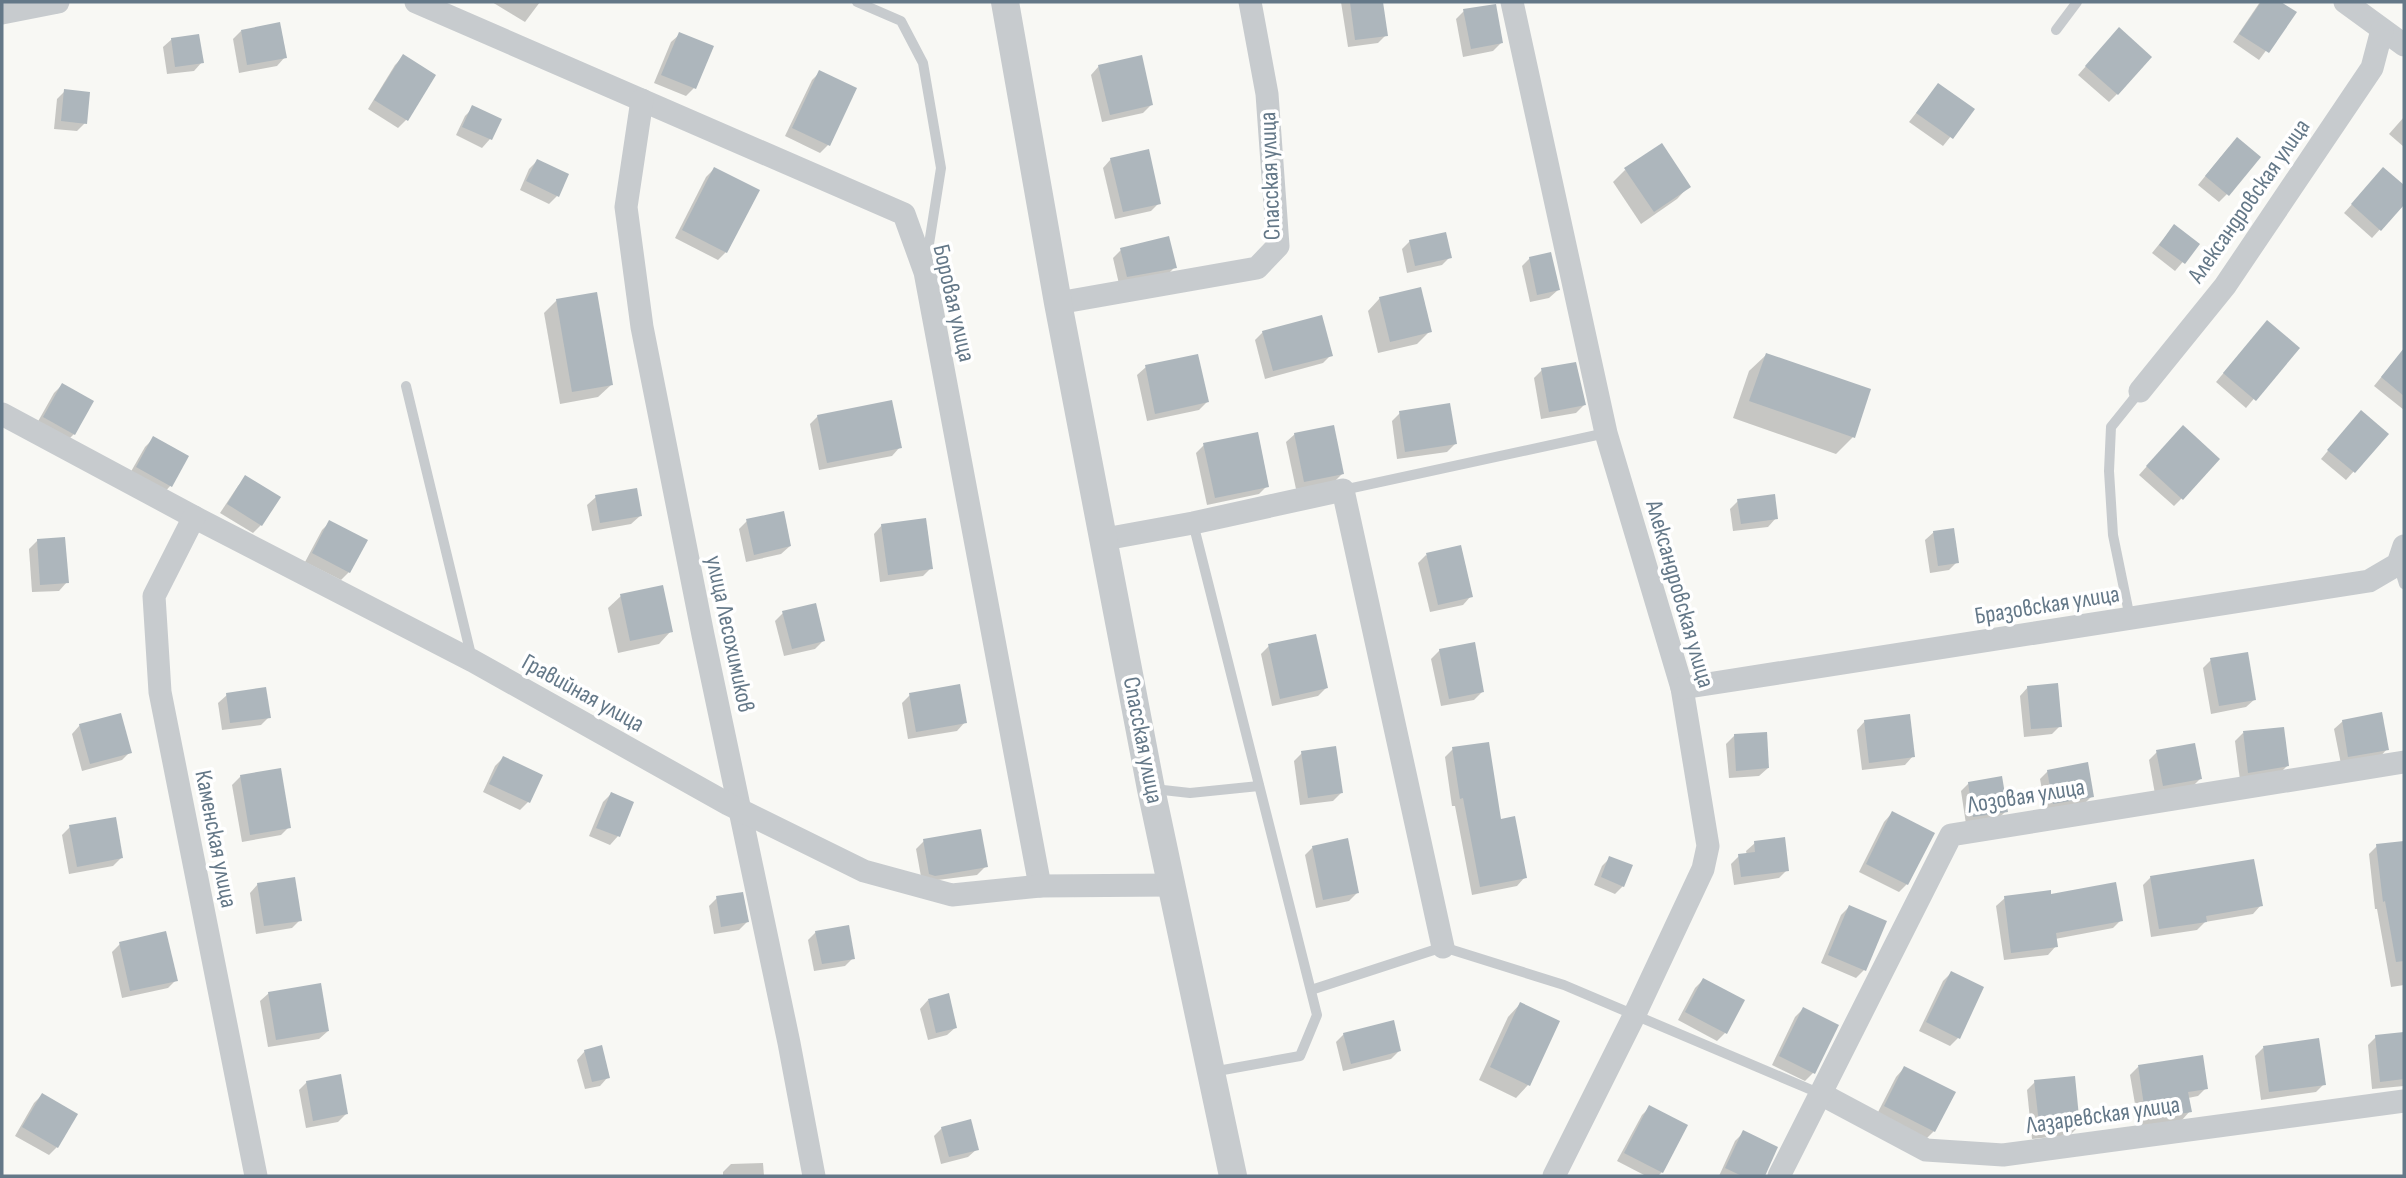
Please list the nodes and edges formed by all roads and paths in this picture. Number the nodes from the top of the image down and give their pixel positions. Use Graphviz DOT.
graph roads {
  1 [pos="58,2"];
  2 [pos="416,2"];
  3 [pos="857,2"];
  4 [pos="1005,2"];
  5 [pos="1250,2"];
  6 [pos="1511,2"];
  7 [pos="2077,2"];
  8 [pos="2345,2"];
  9 [pos="2,13"];
  10 [pos="2056,30"];
  11 [pos="2382,30"];
  12 [pos="2404,45"];
  13 [pos="642,100"];
  14 [pos="925,272"];
  15 [pos="1058,303"];
  16 [pos="406,386"];
  17 [pos="2140,391"];
  18 [pos="2,414"];
  19 [pos="1606,433"];
  20 [pos="1343,490"];
  21 [pos="194,517"];
  22 [pos="1193,523"];
  23 [pos="1105,539"];
  24 [pos="2402,564"];
  25 [pos="2130,618"];
  26 [pos="473,662"];
  27 [pos="1682,688"];
  28 [pos="2404,762"];
  29 [pos="1259,786"];
  30 [pos="1152,789"];
  31 [pos="740,811"];
  32 [pos="1172,885"];
  33 [pos="1040,886"];
  34 [pos="1443,947"];
  35 [pos="1311,990"];
  36 [pos="1634,1016"];
  37 [pos="1212,1072"];
  38 [pos="1821,1094"];
  39 [pos="2404,1101"];
  40 [pos="257,1176"];
  41 [pos="814,1176"];
  42 [pos="1233,1176"];
  43 [pos="1554,1176"];
  44 [pos="1779,1176"];
  1 -- 9 [label="street"];
  2 -- 13 [label="street, Боровая улица"];
  3 -- 14 [label="lane"];
  4 -- 15 [label="street, Спасская улица"];
  5 -- 15 [label="street, Спасская улица"];
  6 -- 19 [label="street, Александровская улица"];
  7 -- 10 [label="lane"];
  8 -- 11 [label="street"];
  11 -- 12 [label="street"];
  11 -- 17 [label="street, Александровская улица"];
  13 -- 14 [label="street, Боровая улица"];
  13 -- 31 [label="street, улица Лесохимиков"];
  14 -- 33 [label="street, Боровая улица"];
  15 -- 23 [label="street, Спасская улица"];
  16 -- 26 [label="lane"];
  17 -- 25 [label="lane"];
  18 -- 21 [label="street, Гравийная улица"];
  19 -- 20 [label="lane"];
  19 -- 27 [label="street, Александровская улица"];
  20 -- 22 [label="street"];
  20 -- 34 [label="street"];
  21 -- 26 [label="street, Гравийная улица"];
  21 -- 40 [label="street, Каменская улица"];
  22 -- 23 [label="street"];
  22 -- 29 [label="lane"];
  23 -- 30 [label="street, Спасская улица"];
  24 -- 25 [label="street, Бразовская улица"];
  25 -- 27 [label="street, Бразовская улица"];
  26 -- 31 [label="street, Гравийная улица"];
  27 -- 36 [label="street, Александровская улица"];
  28 -- 38 [label="street, Лозовая улица"];
  29 -- 30 [label="lane"];
  29 -- 35 [label="lane"];
  30 -- 32 [label="street, Спасская улица"];
  31 -- 33 [label="street, Гравийная улица"];
  31 -- 41 [label="street, улица Лесохимиков"];
  32 -- 33 [label="street, Гравийная улица"];
  32 -- 37 [label="street, Спасская улица"];
  34 -- 35 [label="lane"];
  34 -- 36 [label="lane"];
  35 -- 37 [label="lane"];
  36 -- 38 [label="lane"];
  36 -- 43 [label="street, Александровская улица"];
  37 -- 42 [label="street, Спасская улица"];
  38 -- 39 [label="street, Лазаревская улица"];
  38 -- 44 [label="street, Лозовая улица"];
}
